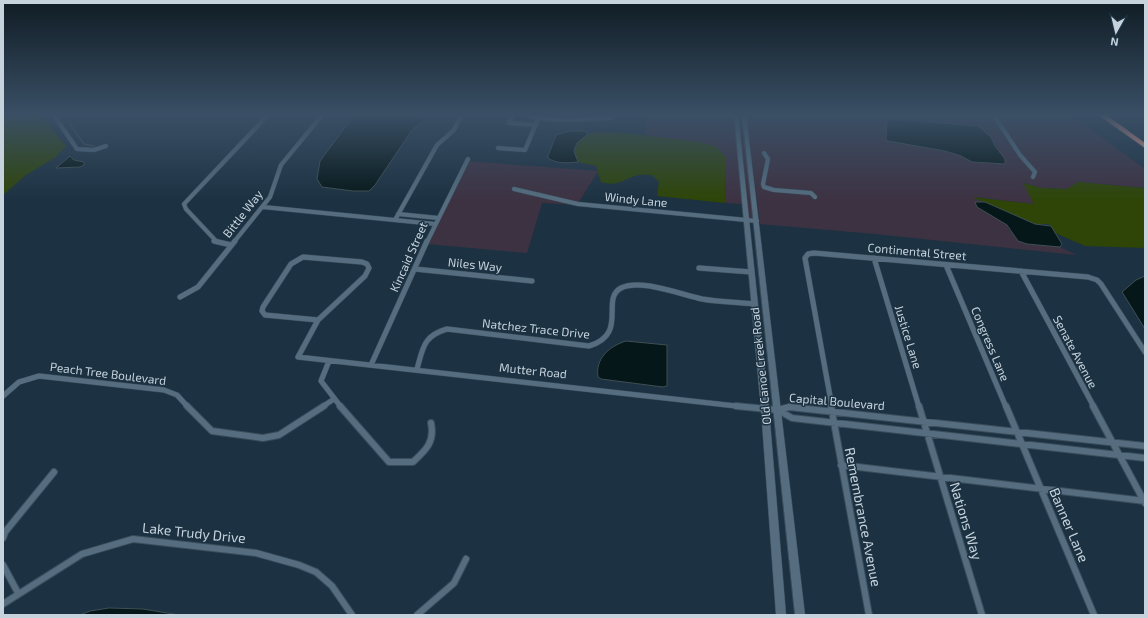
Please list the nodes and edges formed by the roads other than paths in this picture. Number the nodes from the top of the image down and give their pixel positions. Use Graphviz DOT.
graph roads {
  1 [pos="73,143"];
  2 [pos="241,143"];
  3 [pos="299,143"];
  4 [pos="440,143"];
  5 [pos="528,143"];
  6 [pos="739,143"];
  7 [pos="748,143"];
  8 [pos="1012,143"];
  9 [pos="106,146"];
  10 [pos="498,148"];
  11 [pos="764,153"];
  12 [pos="468,159"];
  13 [pos="1033,177"];
  14 [pos="514,189"];
  15 [pos="816,197"];
  16 [pos="263,208"];
  17 [pos="398,214"];
  18 [pos="438,218"];
  19 [pos="395,220"];
  20 [pos="746,220"];
  21 [pos="757,221"];
  22 [pos="436,224"];
  23 [pos="231,245"];
  24 [pos="874,258"];
  25 [pos="946,265"];
  26 [pos="699,268"];
  27 [pos="415,269"];
  28 [pos="1021,271"];
  29 [pos="751,272"];
  30 [pos="532,281"];
  31 [pos="180,297"];
  32 [pos="754,304"];
  33 [pos="318,320"];
  34 [pos="1145,352"];
  35 [pos="329,361"];
  36 [pos="371,365"];
  37 [pos="417,369"];
  38 [pos="3,396"];
  39 [pos="334,399"];
  40 [pos="765,409"];
  41 [pos="778,410"];
  42 [pos="831,411"];
  43 [pos="923,421"];
  44 [pos="431,423"];
  45 [pos="833,423"];
  46 [pos="1017,432"];
  47 [pos="927,433"];
  48 [pos="1112,442"];
  49 [pos="1022,445"];
  50 [pos="1145,446"];
  51 [pos="1120,455"];
  52 [pos="1145,458"];
  53 [pos="841,465"];
  54 [pos="54,472"];
  55 [pos="940,476"];
  56 [pos="1041,489"];
  57 [pos="1145,501"];
  58 [pos="3,538"];
  59 [pos="466,559"];
  60 [pos="3,566"];
  61 [pos="18,593"];
  62 [pos="3,604"];
  63 [pos="352,615"];
  64 [pos="417,615"];
  65 [pos="782,615"];
  66 [pos="800,615"];
  67 [pos="869,615"];
  68 [pos="982,615"];
  69 [pos="1094,615"];
  1 -- 9 [label="street"];
  2 -- 23 [label="street"];
  3 -- 16 [label="street, Bittle Way"];
  4 -- 17 [label="street"];
  5 -- 10 [label="street"];
  6 -- 20 [label="main road, Old Canoe Creek Road"];
  7 -- 21 [label="main road, Old Canoe Creek Road"];
  8 -- 13 [label="street"];
  11 -- 15 [label="street"];
  12 -- 18 [label="street, Kincaid Street"];
  14 -- 20 [label="street, Windy Lane"];
  16 -- 19 [label="street"];
  16 -- 23 [label="street, Bittle Way"];
  17 -- 18 [label="street"];
  17 -- 19 [label="street"];
  18 -- 22 [label="street, Kincaid Street"];
  19 -- 22 [label="street"];
  20 -- 21 [label="street, Windy Lane"];
  20 -- 29 [label="main road, Old Canoe Creek Road"];
  21 -- 41 [label="main road, Old Canoe Creek Road"];
  22 -- 27 [label="street, Kincaid Street"];
  23 -- 31 [label="street, Bittle Way"];
  24 -- 25 [label="street, Continental Street"];
  24 -- 42 [label="street, Continental Street"];
  24 -- 43 [label="street, Justice Lane"];
  25 -- 28 [label="street, Continental Street"];
  25 -- 46 [label="street, Congress Lane"];
  26 -- 29 [label="street"];
  27 -- 30 [label="street, Niles Way"];
  27 -- 36 [label="street, Kincaid Street"];
  28 -- 34 [label="street, Continental Street"];
  28 -- 48 [label="street, Senate Avenue"];
  29 -- 32 [label="main road, Old Canoe Creek Road"];
  32 -- 37 [label="street, Natchez Trace Drive"];
  32 -- 40 [label="main road, Old Canoe Creek Road"];
  33 -- 33 [label="street"];
  33 -- 35 [label="street, Mutter Road"];
  35 -- 36 [label="street, Mutter Road"];
  35 -- 39 [label="street"];
  36 -- 37 [label="street, Mutter Road"];
  37 -- 40 [label="street, Mutter Road"];
  38 -- 39 [label="street, Peach Tree Boulevard"];
  39 -- 44 [label="street"];
  40 -- 41 [label="street, Mutter Road"];
  40 -- 65 [label="main road, Old Canoe Creek Road"];
  41 -- 42 [label="street, Capital Boulevard"];
  41 -- 45 [label="street, Capital Boulevard"];
  41 -- 66 [label="main road, Old Canoe Creek Road"];
  42 -- 43 [label="street, Capital Boulevard"];
  42 -- 45 [label="street, Remembrance Avenue"];
  43 -- 46 [label="street, Capital Boulevard"];
  43 -- 47 [label="street, Justice Lane"];
  45 -- 47 [label="street, Capital Boulevard"];
  45 -- 53 [label="street, Remembrance Avenue"];
  46 -- 48 [label="street, Capital Boulevard"];
  46 -- 49 [label="street, Congress Lane"];
  47 -- 49 [label="street, Capital Boulevard"];
  47 -- 55 [label="street, Nations Way"];
  48 -- 50 [label="street, Capital Boulevard"];
  48 -- 51 [label="street, Senate Avenue"];
  49 -- 51 [label="street, Capital Boulevard"];
  49 -- 56 [label="street, Banner Lane"];
  51 -- 52 [label="street, Capital Boulevard"];
  51 -- 57 [label="street, Senate Avenue"];
  53 -- 55 [label="street"];
  53 -- 67 [label="street, Remembrance Avenue"];
  54 -- 58 [label="street"];
  55 -- 56 [label="street"];
  55 -- 68 [label="street, Nations Way"];
  56 -- 57 [label="street"];
  56 -- 69 [label="street, Banner Lane"];
  59 -- 64 [label="street"];
  60 -- 61 [label="street"];
  61 -- 62 [label="street, Lake Trudy Drive"];
  61 -- 63 [label="street, Lake Trudy Drive"];
}
